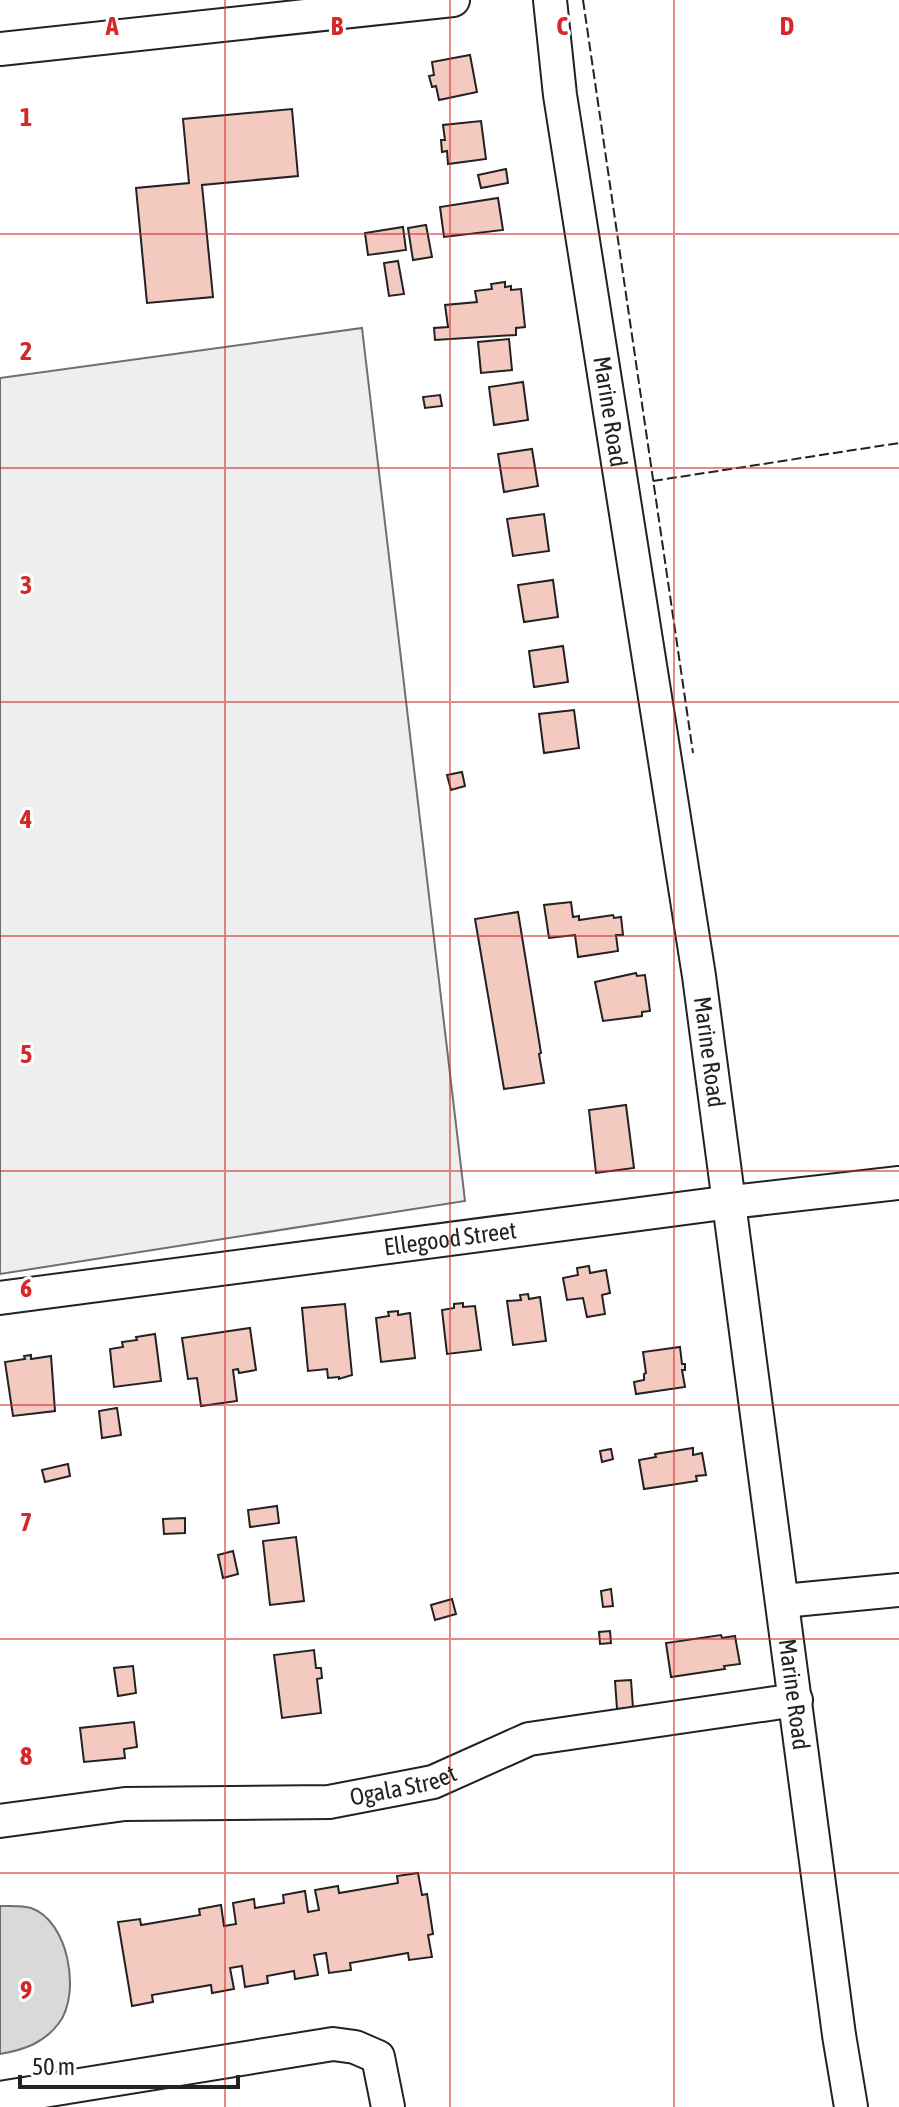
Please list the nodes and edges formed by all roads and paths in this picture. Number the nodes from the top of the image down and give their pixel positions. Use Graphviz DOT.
graph roads {
  1 [pos="453,0"];
  2 [pos="550,0"];
  3 [pos="0,49"];
  4 [pos="899,1183"];
  5 [pos="731,1202"];
  6 [pos="0,1298"];
  7 [pos="899,1590"];
  8 [pos="783,1601"];
  9 [pos="796,1700"];
  10 [pos="0,1821"];
  11 [pos="0,2098"];
  12 [pos="388,2107"];
  13 [pos="851,2107"];
  1 -- 3 [label="street"];
  2 -- 5 [label="street, Marine Road"];
  4 -- 5 [label="street, Ellegood Street"];
  5 -- 6 [label="street, Ellegood Street"];
  5 -- 8 [label="street, Marine Road"];
  7 -- 8 [label="street"];
  8 -- 9 [label="street, Marine Road"];
  9 -- 10 [label="street, Ogala Street"];
  9 -- 13 [label="street, Marine Road"];
  11 -- 12 [label="street"];
}
